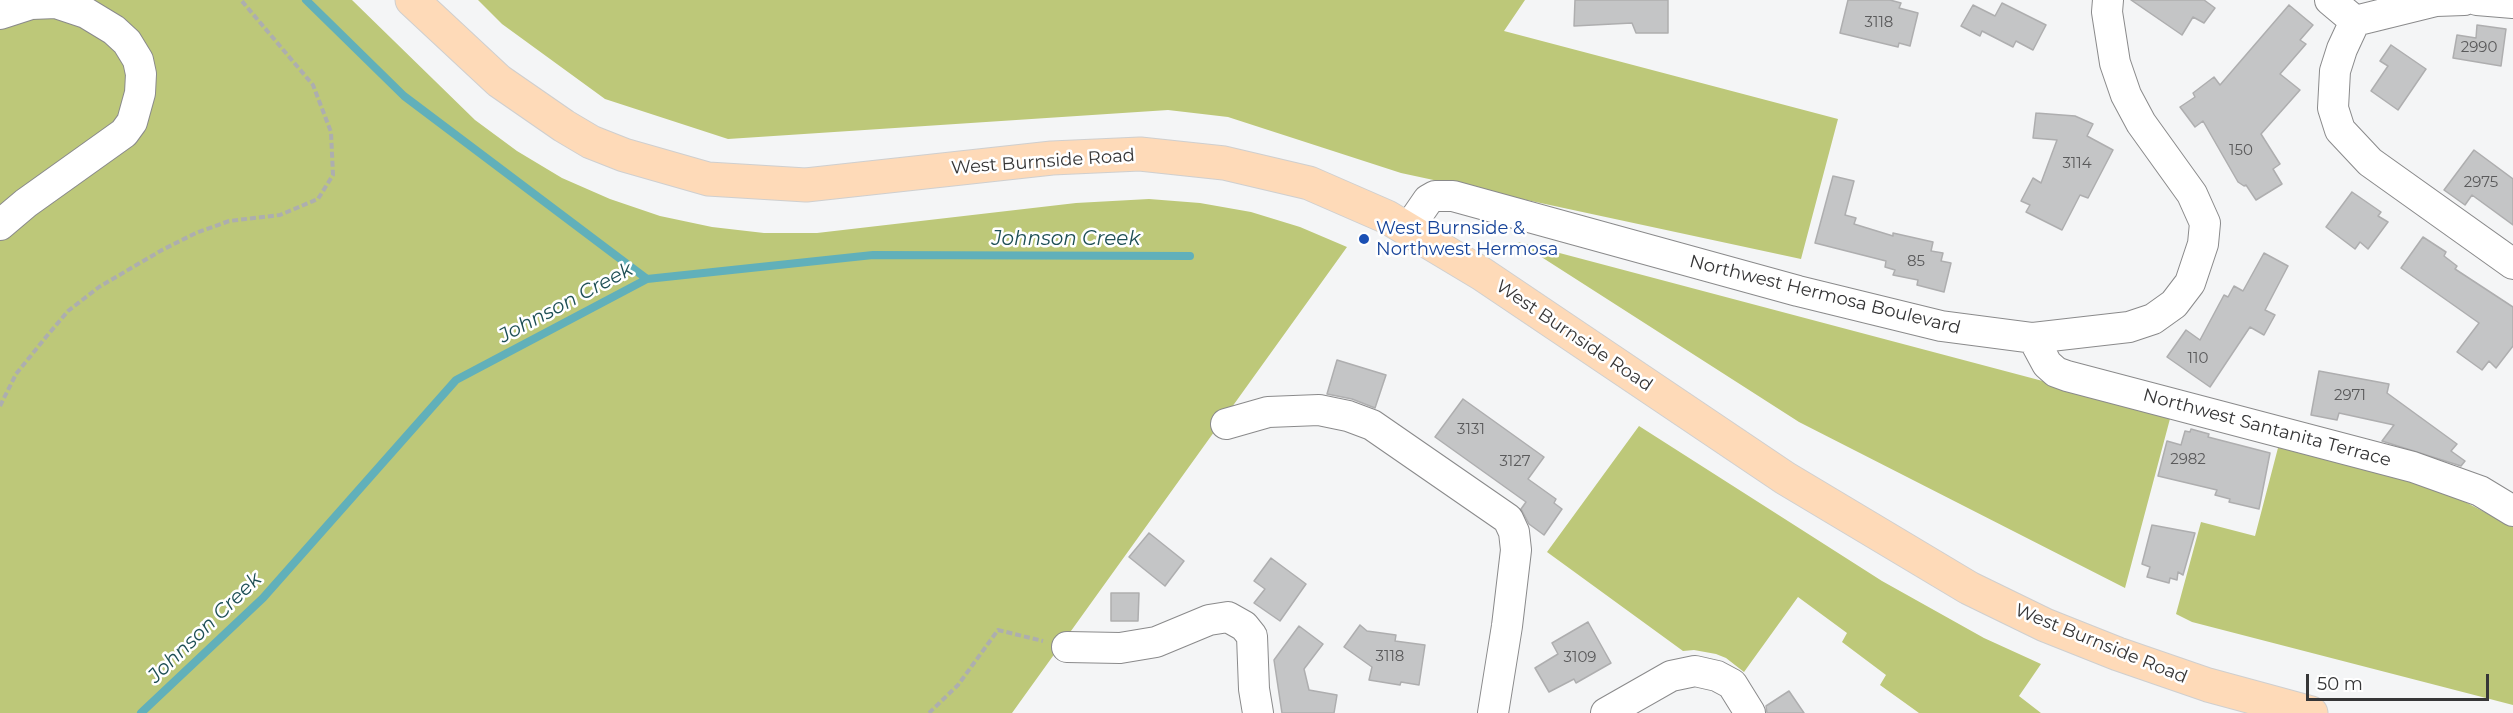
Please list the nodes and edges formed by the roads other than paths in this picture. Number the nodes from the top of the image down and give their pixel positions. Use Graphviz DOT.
graph roads {
  1 [pos="411,0"];
  2 [pos="2108,0"];
  3 [pos="2330,0"];
  4 [pos="2464,0"];
  5 [pos="2477,0"];
  6 [pos="2513,3"];
  7 [pos="0,14"];
  8 [pos="2355,21"];
  9 [pos="0,225"];
  10 [pos="1408,229"];
  11 [pos="2513,264"];
  12 [pos="2033,338"];
  13 [pos="1226,424"];
  14 [pos="2513,511"];
  15 [pos="1066,648"];
  16 [pos="1258,713"];
  17 [pos="1493,713"];
  18 [pos="1606,713"];
  19 [pos="1750,713"];
  20 [pos="2310,713"];
  1 -- 10 [label="main road, West Burnside Road"];
  2 -- 12 [label="street, Northwest Hermosa Boulevard"];
  3 -- 8 [label="street"];
  4 -- 8 [label="street"];
  5 -- 6 [label="street"];
  7 -- 9 [label="street"];
  8 -- 11 [label="street"];
  10 -- 12 [label="street, Northwest Hermosa Boulevard"];
  10 -- 20 [label="main road, West Burnside Road"];
  12 -- 14 [label="street, Northwest Santanita Terrace"];
  13 -- 17 [label="street"];
  15 -- 16 [label="street"];
  18 -- 19 [label="street"];
}
